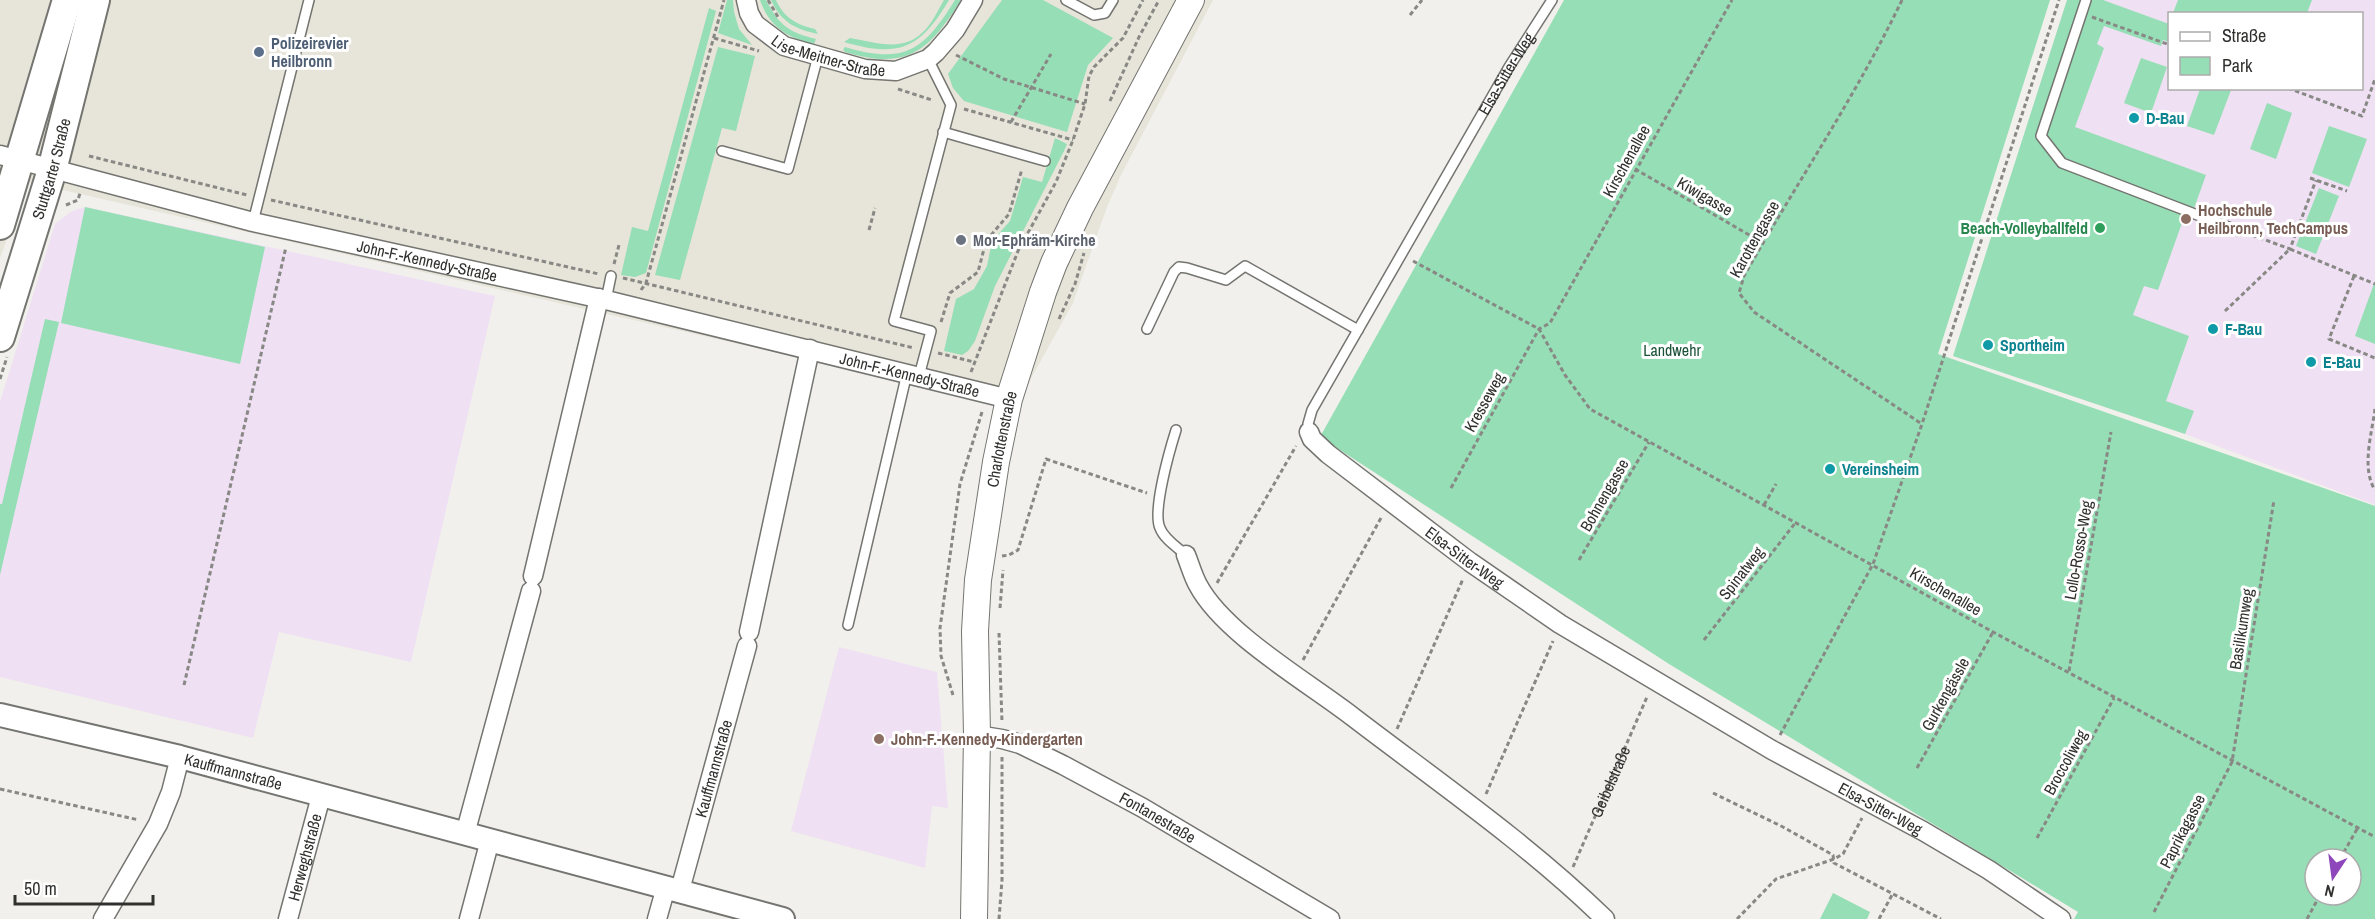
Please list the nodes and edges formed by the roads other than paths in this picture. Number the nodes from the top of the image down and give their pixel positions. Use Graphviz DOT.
graph roads {
  1 [pos="67,0"];
  2 [pos="95,0"];
  3 [pos="309,0"];
  4 [pos="746,0"];
  5 [pos="973,0"];
  6 [pos="1066,0"];
  7 [pos="1113,0"];
  8 [pos="1191,0"];
  9 [pos="1552,0"];
  10 [pos="2086,0"];
  11 [pos="934,53"];
  12 [pos="818,56"];
  13 [pos="944,132"];
  14 [pos="722,152"];
  15 [pos="10,158"];
  16 [pos="1045,161"];
  17 [pos="52,170"];
  18 [pos="253,222"];
  19 [pos="0,225"];
  20 [pos="2239,231"];
  21 [pos="611,276"];
  22 [pos="602,299"];
  23 [pos="1147,329"];
  24 [pos="1358,330"];
  25 [pos="0,337"];
  26 [pos="810,349"];
  27 [pos="913,375"];
  28 [pos="1009,399"];
  29 [pos="1176,430"];
  30 [pos="1310,432"];
  31 [pos="1186,555"];
  32 [pos="848,625"];
  33 [pos="0,715"];
  34 [pos="977,735"];
  35 [pos="180,757"];
  36 [pos="321,796"];
  37 [pos="465,834"];
  38 [pos="490,840"];
  39 [pos="673,889"];
  40 [pos="103,919"];
  41 [pos="288,919"];
  42 [pos="469,919"];
  43 [pos="657,919"];
  44 [pos="783,919"];
  45 [pos="974,919"];
  46 [pos="1330,919"];
  47 [pos="1605,919"];
  48 [pos="2061,919"];
  1 -- 15 [label="main road, Stuttgarter Straße"];
  2 -- 17 [label="main road, Stuttgarter Straße"];
  3 -- 18 [label="lane"];
  4 -- 12 [label="street, Lise-Meitner-Straße"];
  5 -- 11 [label="street"];
  6 -- 7 [label="lane"];
  8 -- 28 [label="main road, Charlottenstraße"];
  9 -- 24 [label="lane, Elsa-Sitter-Weg"];
  10 -- 20 [label="lane"];
  11 -- 12 [label="street, Lise-Meitner-Straße"];
  11 -- 13 [label="lane"];
  12 -- 14 [label="lane"];
  13 -- 16 [label="lane"];
  13 -- 27 [label="lane"];
  15 -- 17 [label="street, John-F.-Kennedy-Straße"];
  15 -- 19 [label="main road, Stuttgarter Straße"];
  17 -- 18 [label="street, John-F.-Kennedy-Straße"];
  17 -- 25 [label="main road, Stuttgarter Straße"];
  18 -- 22 [label="street, John-F.-Kennedy-Straße"];
  21 -- 22 [label="lane"];
  22 -- 26 [label="street, John-F.-Kennedy-Straße"];
  22 -- 37 [label="street"];
  23 -- 24 [label="lane"];
  24 -- 30 [label="lane, Elsa-Sitter-Weg"];
  26 -- 27 [label="street, John-F.-Kennedy-Straße"];
  26 -- 39 [label="street, Kauffmannstraße"];
  27 -- 28 [label="street, John-F.-Kennedy-Straße"];
  27 -- 32 [label="lane"];
  28 -- 34 [label="main road, Charlottenstraße"];
  29 -- 31 [label="lane"];
  30 -- 48 [label="street, Elsa-Sitter-Weg"];
  31 -- 47 [label="street"];
  33 -- 35 [label="street, Kauffmannstraße"];
  34 -- 45 [label="main road, Charlottenstraße"];
  34 -- 46 [label="street, Fontanestraße"];
  35 -- 36 [label="street, Kauffmannstraße"];
  35 -- 40 [label="street"];
  36 -- 37 [label="street, Kauffmannstraße"];
  36 -- 41 [label="street, Herweghstraße"];
  37 -- 38 [label="street, Kauffmannstraße"];
  38 -- 39 [label="street, Kauffmannstraße"];
  38 -- 42 [label="street"];
  39 -- 43 [label="street"];
  39 -- 44 [label="street, Kauffmannstraße"];
}
